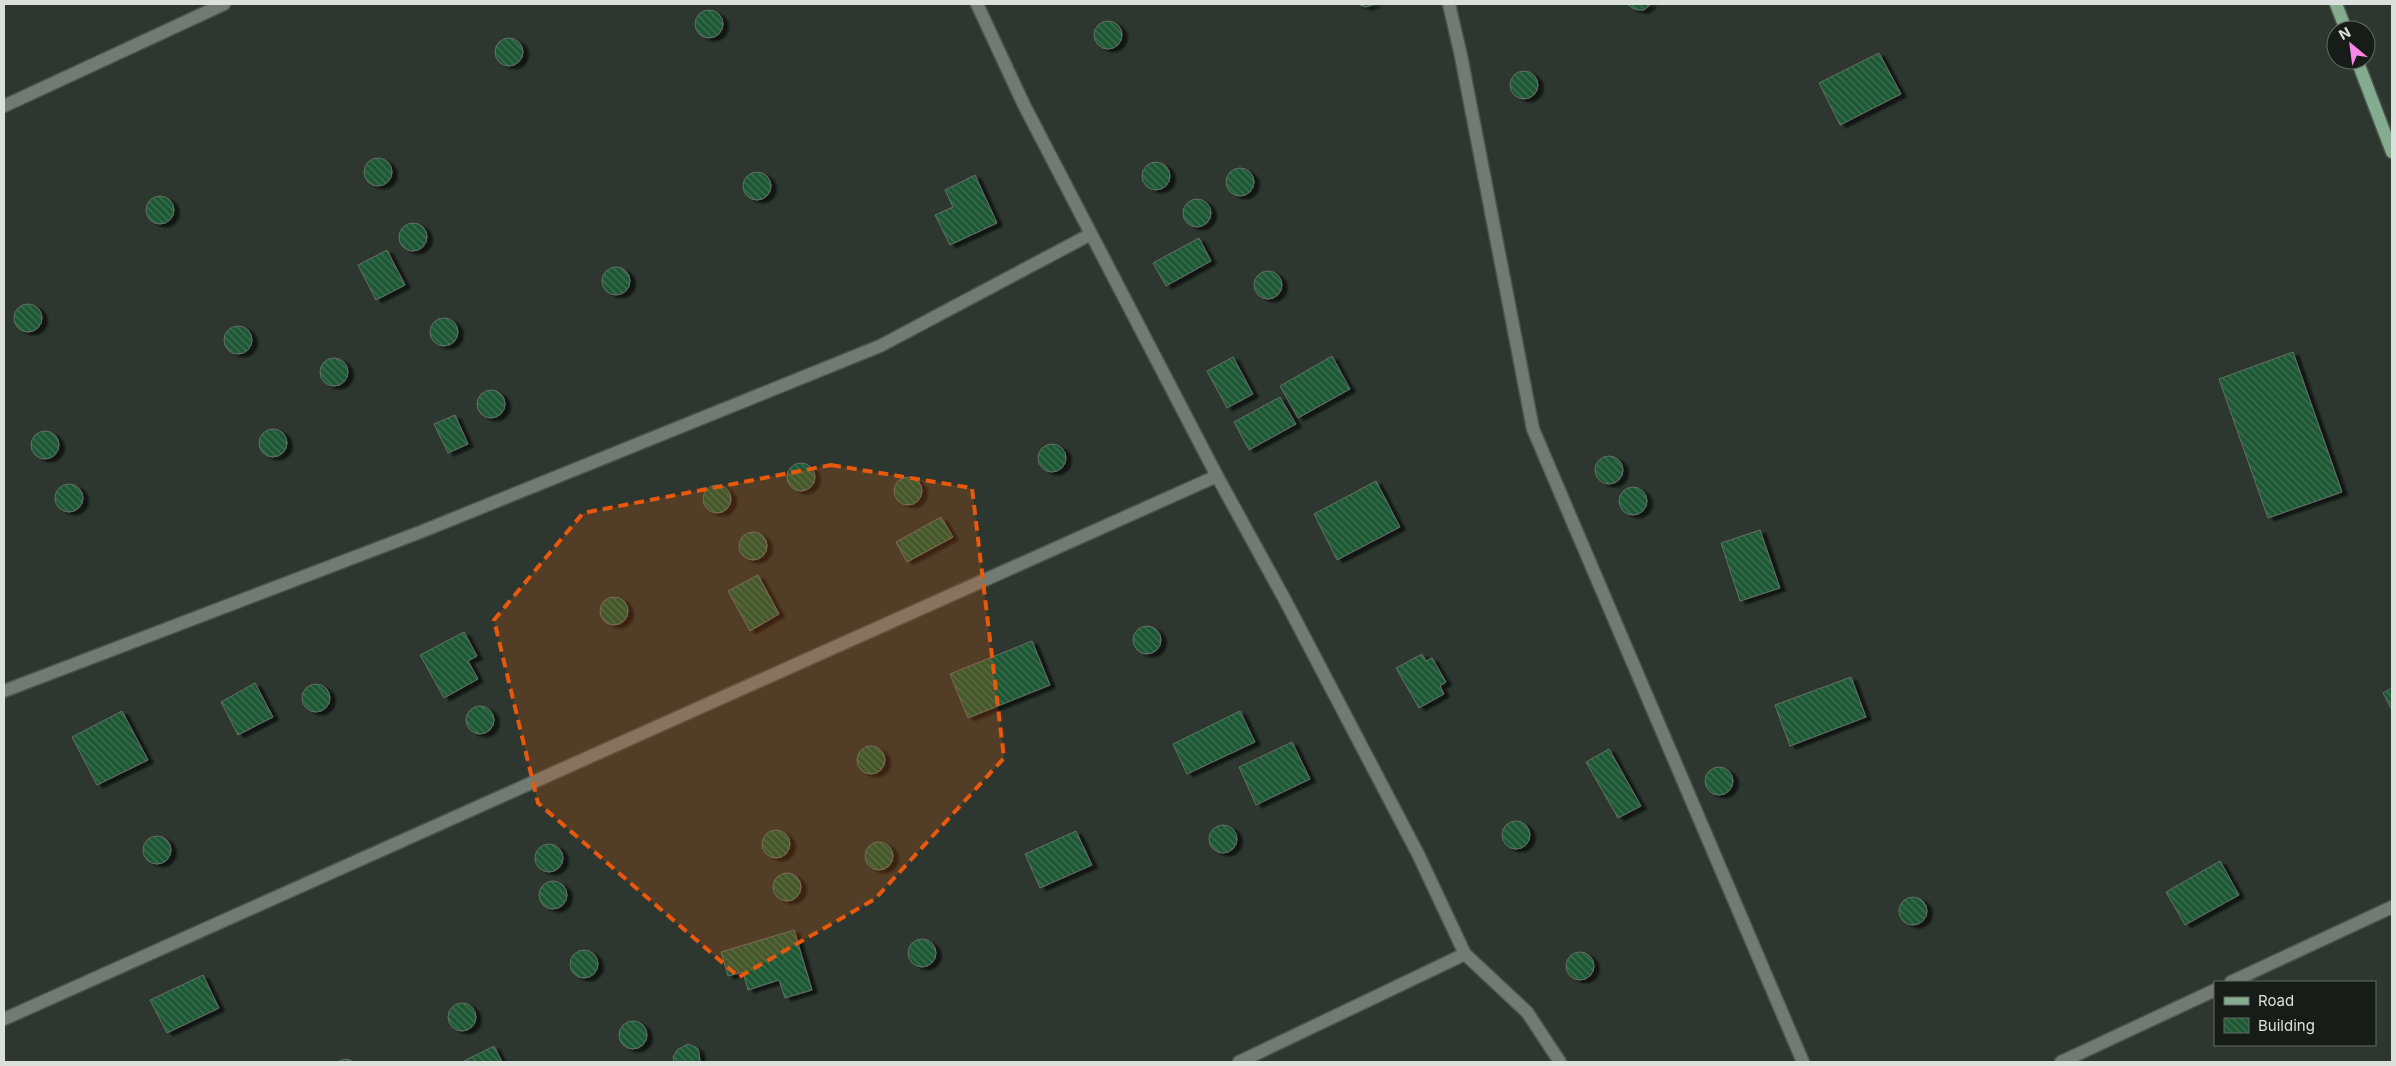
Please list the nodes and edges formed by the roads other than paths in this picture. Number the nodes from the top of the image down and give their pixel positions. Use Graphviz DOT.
graph roads {
  1 [pos="224,4"];
  2 [pos="977,4"];
  3 [pos="1449,4"];
  4 [pos="2336,4"];
  5 [pos="2342,20"];
  6 [pos="2361,70"];
  7 [pos="4,106"];
  8 [pos="2392,152"];
  9 [pos="1091,234"];
  10 [pos="1217,476"];
  11 [pos="4,692"];
  12 [pos="2392,907"];
  13 [pos="1465,954"];
  14 [pos="2234,981"];
  15 [pos="2214,990"];
  16 [pos="4,1019"];
  17 [pos="1239,1062"];
  18 [pos="1560,1062"];
  19 [pos="1803,1062"];
  20 [pos="2061,1062"];
  1 -- 7 [label="street"];
  2 -- 9 [label="street"];
  3 -- 19 [label="street"];
  4 -- 5 [label="main road"];
  6 -- 8 [label="main road"];
  9 -- 10 [label="street"];
  9 -- 11 [label="street"];
  10 -- 13 [label="street"];
  10 -- 16 [label="street"];
  12 -- 14 [label="street"];
  13 -- 17 [label="street"];
  13 -- 18 [label="street"];
  15 -- 20 [label="street"];
}
